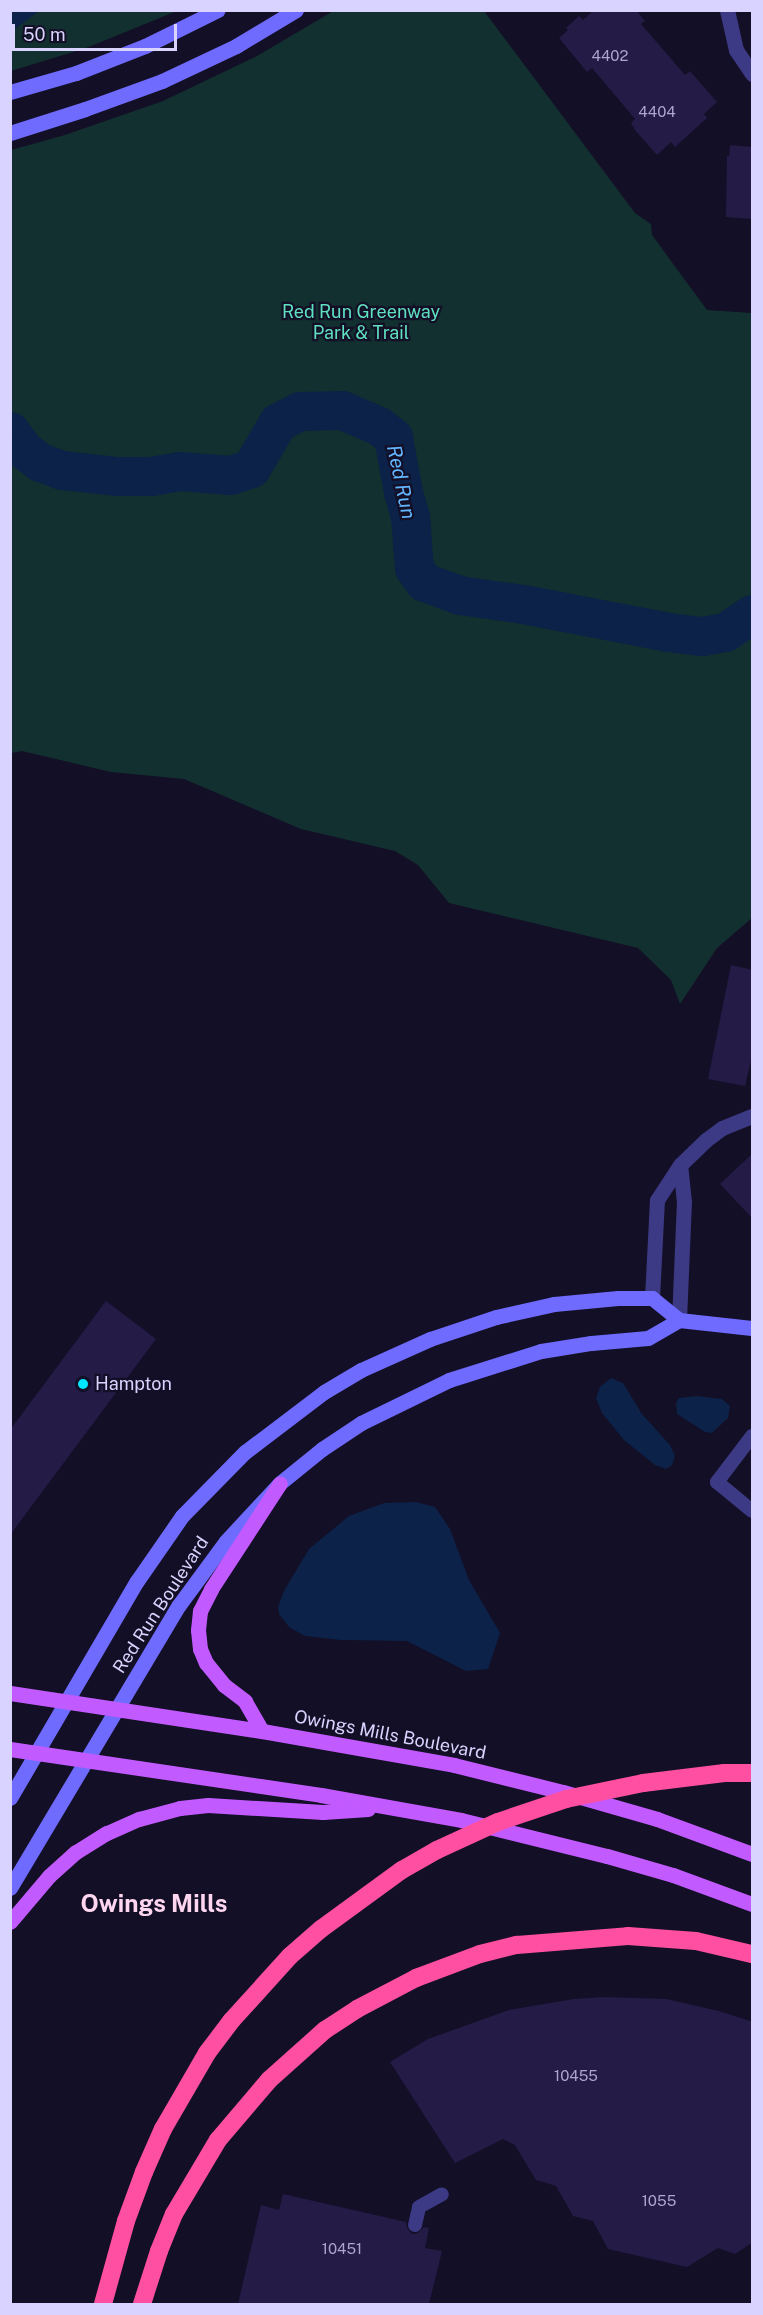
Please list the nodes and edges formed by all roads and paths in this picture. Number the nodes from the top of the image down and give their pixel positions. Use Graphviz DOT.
graph roads {
  1 [pos="218,10"];
  2 [pos="296,10"];
  3 [pos="727,10"];
  4 [pos="753,74"];
  5 [pos="10,93"];
  6 [pos="10,133"];
  7 [pos="753,1116"];
  8 [pos="680,1165"];
  9 [pos="652,1298"];
  10 [pos="679,1320"];
  11 [pos="753,1328"];
  12 [pos="753,1436"];
  13 [pos="280,1483"];
  14 [pos="753,1511"];
  15 [pos="10,1693"];
  16 [pos="67,1702"];
  17 [pos="117,1709"];
  18 [pos="262,1731"];
  19 [pos="10,1749"];
  20 [pos="37,1753"];
  21 [pos="86,1761"];
  22 [pos="753,1773"];
  23 [pos="10,1798"];
  24 [pos="394,1807"];
  25 [pos="753,1854"];
  26 [pos="10,1888"];
  27 [pos="753,1904"];
  28 [pos="10,1922"];
  29 [pos="753,1954"];
  30 [pos="442,2194"];
  31 [pos="415,2224"];
  32 [pos="103,2304"];
  33 [pos="142,2304"];
  1 -- 5 [label="main road"];
  2 -- 6 [label="main road"];
  3 -- 4 [label="street"];
  7 -- 8 [label="street"];
  8 -- 9 [label="street"];
  8 -- 10 [label="street"];
  9 -- 10 [label="main road"];
  9 -- 16 [label="main road, Red Run Boulevard"];
  10 -- 11 [label="main road"];
  10 -- 13 [label="main road, Red Run Boulevard"];
  12 -- 14 [label="lane"];
  13 -- 17 [label="main road, Red Run Boulevard"];
  13 -- 18 [label="main road"];
  15 -- 16 [label="main road, Owings Mills Boulevard"];
  16 -- 17 [label="main road, Owings Mills Boulevard"];
  16 -- 20 [label="main road, Red Run Boulevard"];
  17 -- 18 [label="main road, Owings Mills Boulevard"];
  17 -- 21 [label="main road, Red Run Boulevard"];
  18 -- 25 [label="main road, Owings Mills Boulevard"];
  19 -- 20 [label="main road"];
  20 -- 21 [label="main road"];
  20 -- 23 [label="main road, Red Run Boulevard"];
  21 -- 24 [label="main road"];
  21 -- 26 [label="main road, Red Run Boulevard"];
  22 -- 32 [label="highway, bridge"];
  24 -- 27 [label="main road"];
  24 -- 28 [label="main road"];
  29 -- 33 [label="highway"];
  30 -- 31 [label="lane"];
}
